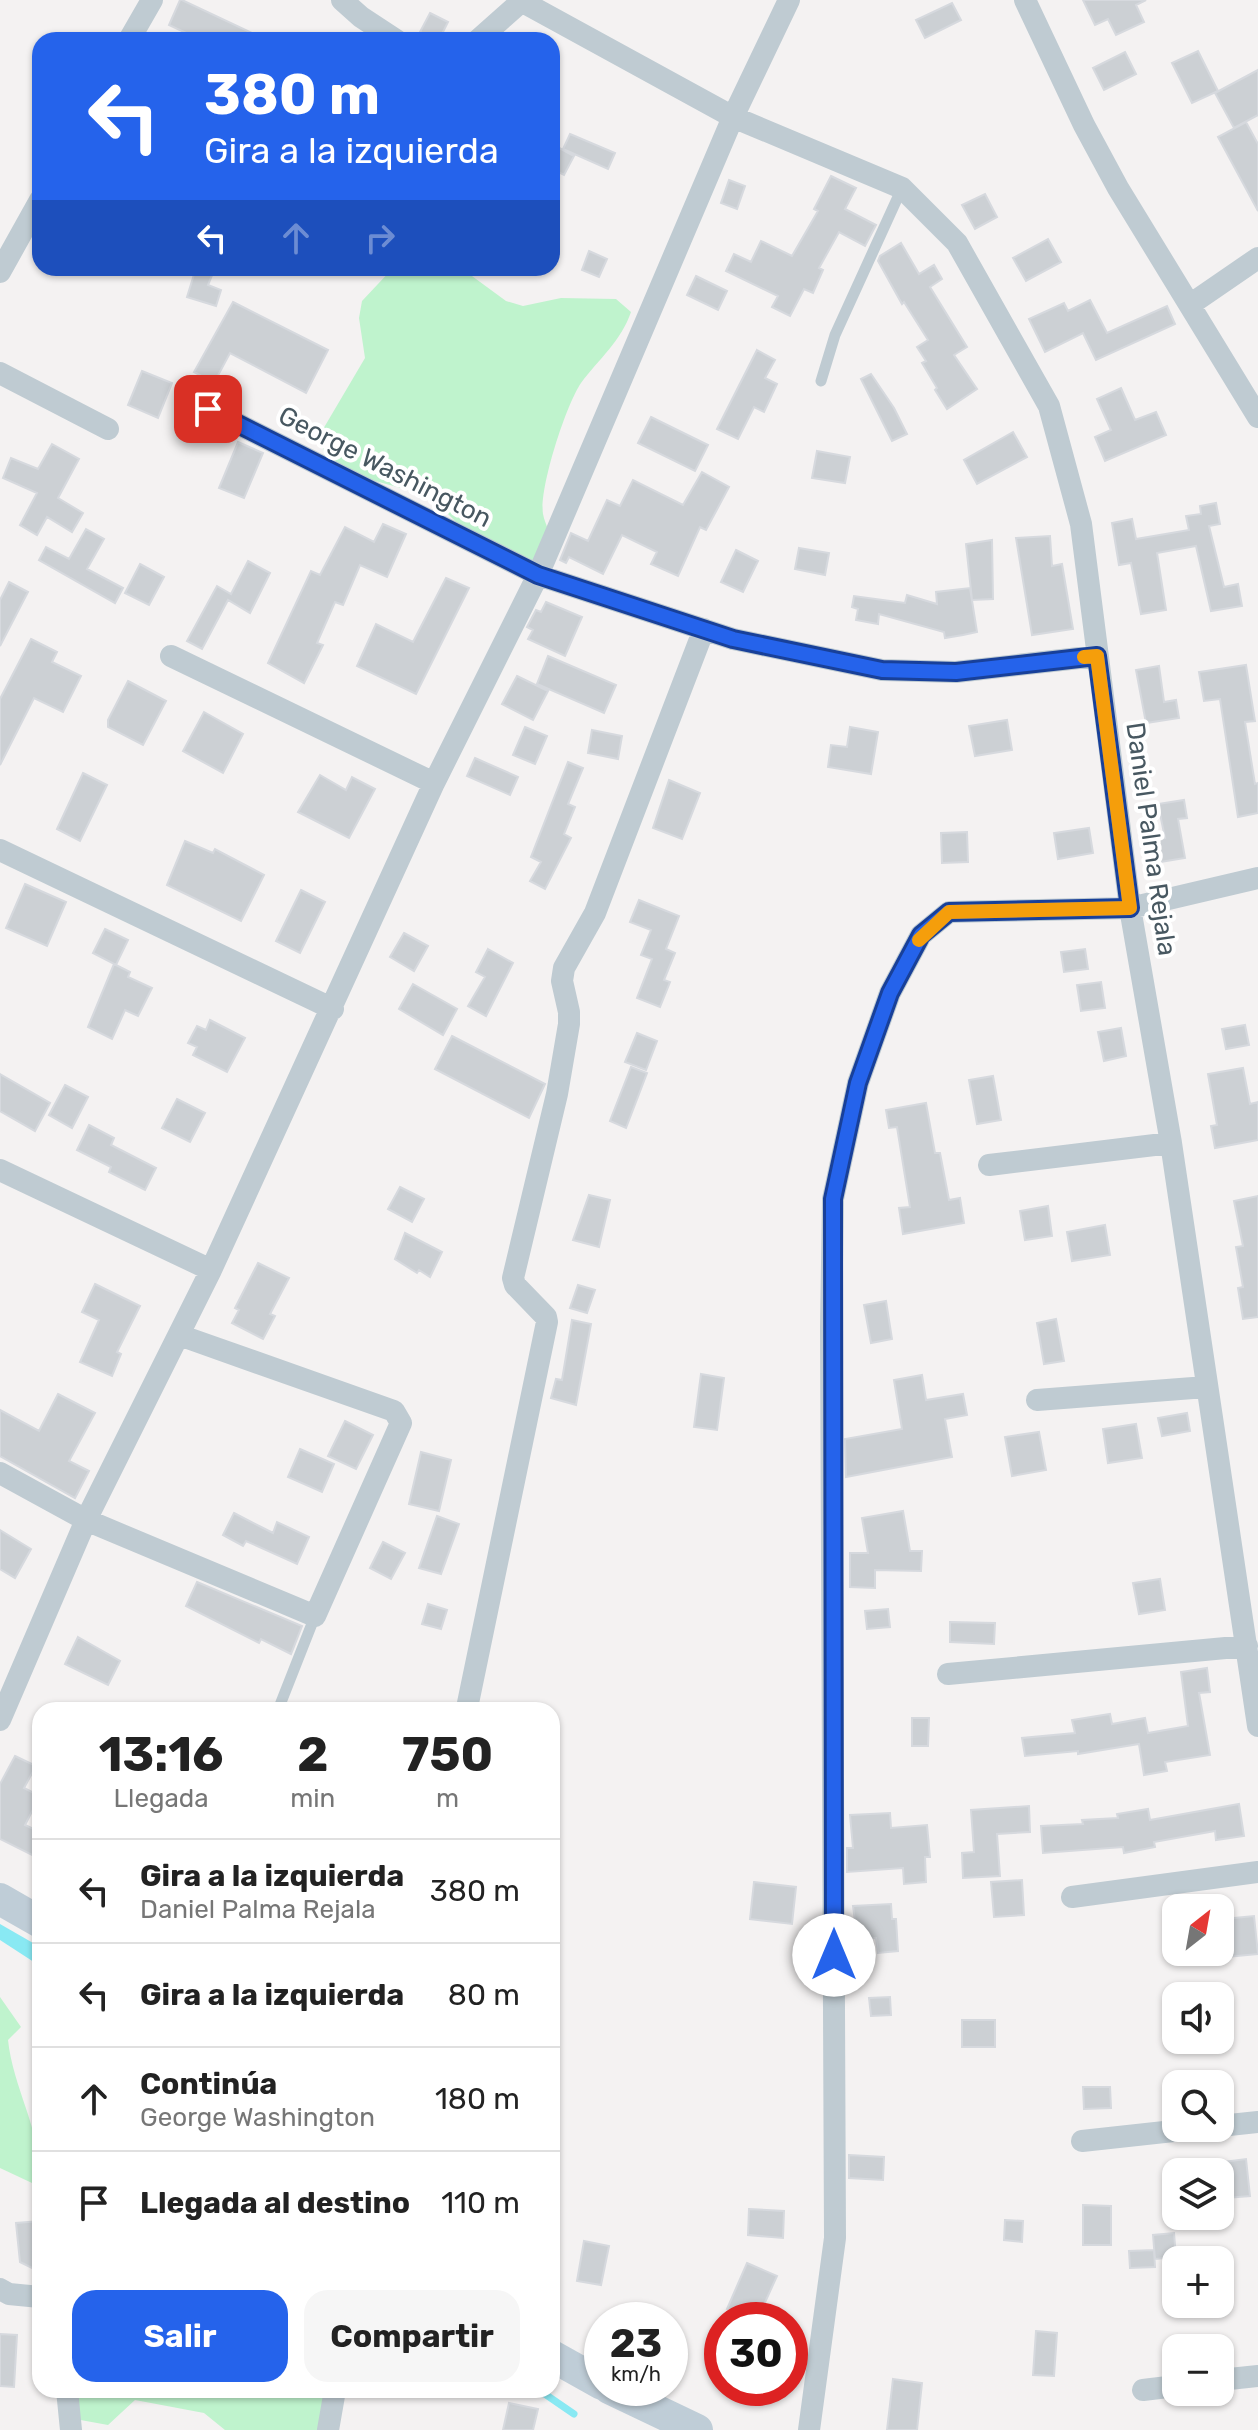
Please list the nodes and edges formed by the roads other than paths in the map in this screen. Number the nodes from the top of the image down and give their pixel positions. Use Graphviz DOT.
graph roads {
  1 [pos="152,0"];
  2 [pos="342,0"];
  3 [pos="789,0"];
  4 [pos="1025,0"];
  5 [pos="523,1"];
  6 [pos="134,32"];
  7 [pos="384,32"];
  8 [pos="487,32"];
  9 [pos="733,117"];
  10 [pos="902,188"];
  11 [pos="32,214"];
  12 [pos="1258,258"];
  13 [pos="0,272"];
  14 [pos="1191,304"];
  15 [pos="0,373"];
  16 [pos="821,381"];
  17 [pos="208,409"];
  18 [pos="1258,417"];
  19 [pos="108,429"];
  20 [pos="538,575"];
  21 [pos="704,629"];
  22 [pos="171,656"];
  23 [pos="1097,656"];
  24 [pos="434,783"];
  25 [pos="0,850"];
  26 [pos="1258,878"];
  27 [pos="1130,908"];
  28 [pos="333,1009"];
  29 [pos="1171,1143"];
  30 [pos="989,1165"];
  31 [pos="0,1170"];
  32 [pos="211,1270"];
  33 [pos="179,1335"];
  34 [pos="1206,1387"];
  35 [pos="1037,1400"];
  36 [pos="0,1473"];
  37 [pos="86,1520"];
  38 [pos="315,1616"];
  39 [pos="1247,1646"];
  40 [pos="948,1674"];
  41 [pos="281,1702"];
  42 [pos="468,1702"];
  43 [pos="0,1720"];
  44 [pos="1258,1726"];
  45 [pos="1258,1872"];
  46 [pos="1072,1897"];
  47 [pos="0,1899"];
  48 [pos="32,1917"];
  49 [pos="1258,2122"];
  50 [pos="1234,2125"];
  51 [pos="1162,2132"];
  52 [pos="1082,2141"];
  53 [pos="0,2289"];
  54 [pos="32,2296"];
  55 [pos="560,2360"];
  56 [pos="584,2374"];
  57 [pos="1258,2376"];
  58 [pos="1234,2379"];
  59 [pos="1162,2388"];
  60 [pos="1143,2390"];
  61 [pos="68,2398"];
  62 [pos="334,2398"];
  63 [pos="647,2406"];
  64 [pos="71,2430"];
  65 [pos="328,2430"];
  66 [pos="697,2430"];
  67 [pos="809,2430"];
  1 -- 6 [label="street"];
  2 -- 7 [label="street"];
  3 -- 9 [label="street"];
  4 -- 14 [label="street"];
  5 -- 8 [label="street"];
  5 -- 9 [label="street, Daniel Palma Rejala"];
  9 -- 10 [label="street, Daniel Palma Rejala"];
  9 -- 20 [label="street"];
  10 -- 16 [label="lane"];
  10 -- 23 [label="street, Daniel Palma Rejala"];
  11 -- 13 [label="street"];
  12 -- 14 [label="street"];
  14 -- 18 [label="street"];
  15 -- 19 [label="street"];
  17 -- 20 [label="street, George Washington"];
  20 -- 21 [label="street, George Washington"];
  20 -- 24 [label="street"];
  21 -- 23 [label="street, George Washington"];
  21 -- 42 [label="street"];
  22 -- 24 [label="street"];
  23 -- 27 [label="street, Daniel Palma Rejala"];
  24 -- 28 [label="street"];
  25 -- 28 [label="street"];
  26 -- 27 [label="street"];
  27 -- 29 [label="street, Daniel Palma Rejala"];
  27 -- 67 [label="street"];
  28 -- 32 [label="street"];
  29 -- 30 [label="street"];
  29 -- 34 [label="street, Daniel Palma Rejala"];
  31 -- 32 [label="street"];
  32 -- 33 [label="street"];
  33 -- 37 [label="street"];
  33 -- 38 [label="street"];
  34 -- 35 [label="street"];
  34 -- 39 [label="street, Daniel Palma Rejala"];
  36 -- 37 [label="street"];
  37 -- 38 [label="street"];
  37 -- 43 [label="street"];
  38 -- 41 [label="lane"];
  39 -- 40 [label="street"];
  39 -- 44 [label="street, Daniel Palma Rejala"];
  45 -- 46 [label="street"];
  47 -- 48 [label="main road"];
  49 -- 50 [label="street"];
  51 -- 52 [label="street"];
  53 -- 54 [label="street"];
  55 -- 56 [label="main road"];
  57 -- 58 [label="street"];
  59 -- 60 [label="street"];
  61 -- 64 [label="street"];
  62 -- 65 [label="street"];
  63 -- 66 [label="main road"];
}
